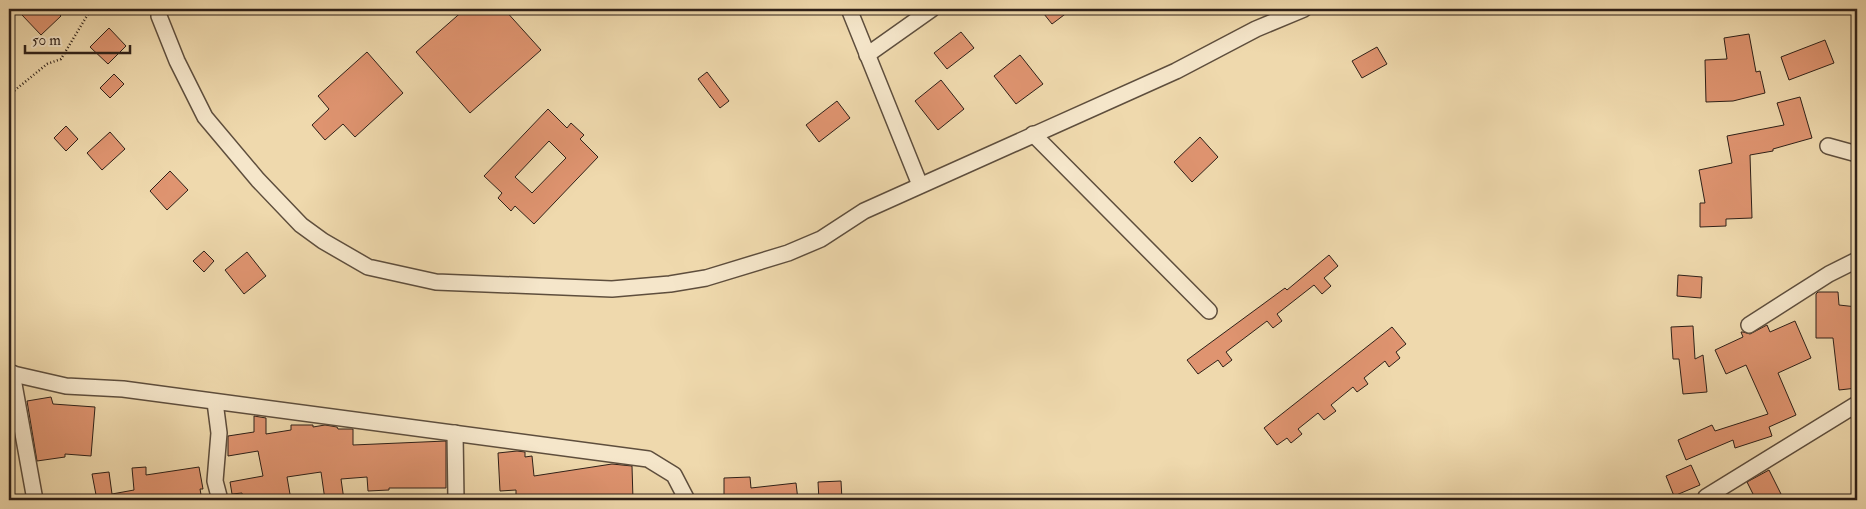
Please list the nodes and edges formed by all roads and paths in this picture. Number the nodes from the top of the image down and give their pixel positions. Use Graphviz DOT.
graph roads {
  1 [pos="91,9"];
  2 [pos="159,9"];
  3 [pos="849,9"];
  4 [pos="932,9"];
  5 [pos="1304,9"];
  6 [pos="867,55"];
  7 [pos="9,95"];
  8 [pos="1033,134"];
  9 [pos="1828,146"];
  10 [pos="1857,154"];
  11 [pos="920,185"];
  12 [pos="1857,260"];
  13 [pos="1209,311"];
  14 [pos="1749,325"];
  15 [pos="10,373"];
  16 [pos="214,402"];
  17 [pos="1857,404"];
  18 [pos="455,433"];
  19 [pos="1706,497"];
  20 [pos="35,500"];
  21 [pos="220,500"];
  22 [pos="456,500"];
  23 [pos="687,500"];
  1 -- 7 [label="path"];
  2 -- 11 [label="street"];
  3 -- 6 [label="street"];
  4 -- 6 [label="street"];
  5 -- 8 [label="street"];
  6 -- 11 [label="street"];
  8 -- 11 [label="street"];
  8 -- 13 [label="street"];
  9 -- 10 [label="street"];
  12 -- 14 [label="street"];
  15 -- 16 [label="street"];
  15 -- 20 [label="street"];
  16 -- 18 [label="street"];
  16 -- 21 [label="street"];
  17 -- 19 [label="street"];
  18 -- 22 [label="street"];
  18 -- 23 [label="street"];
}
